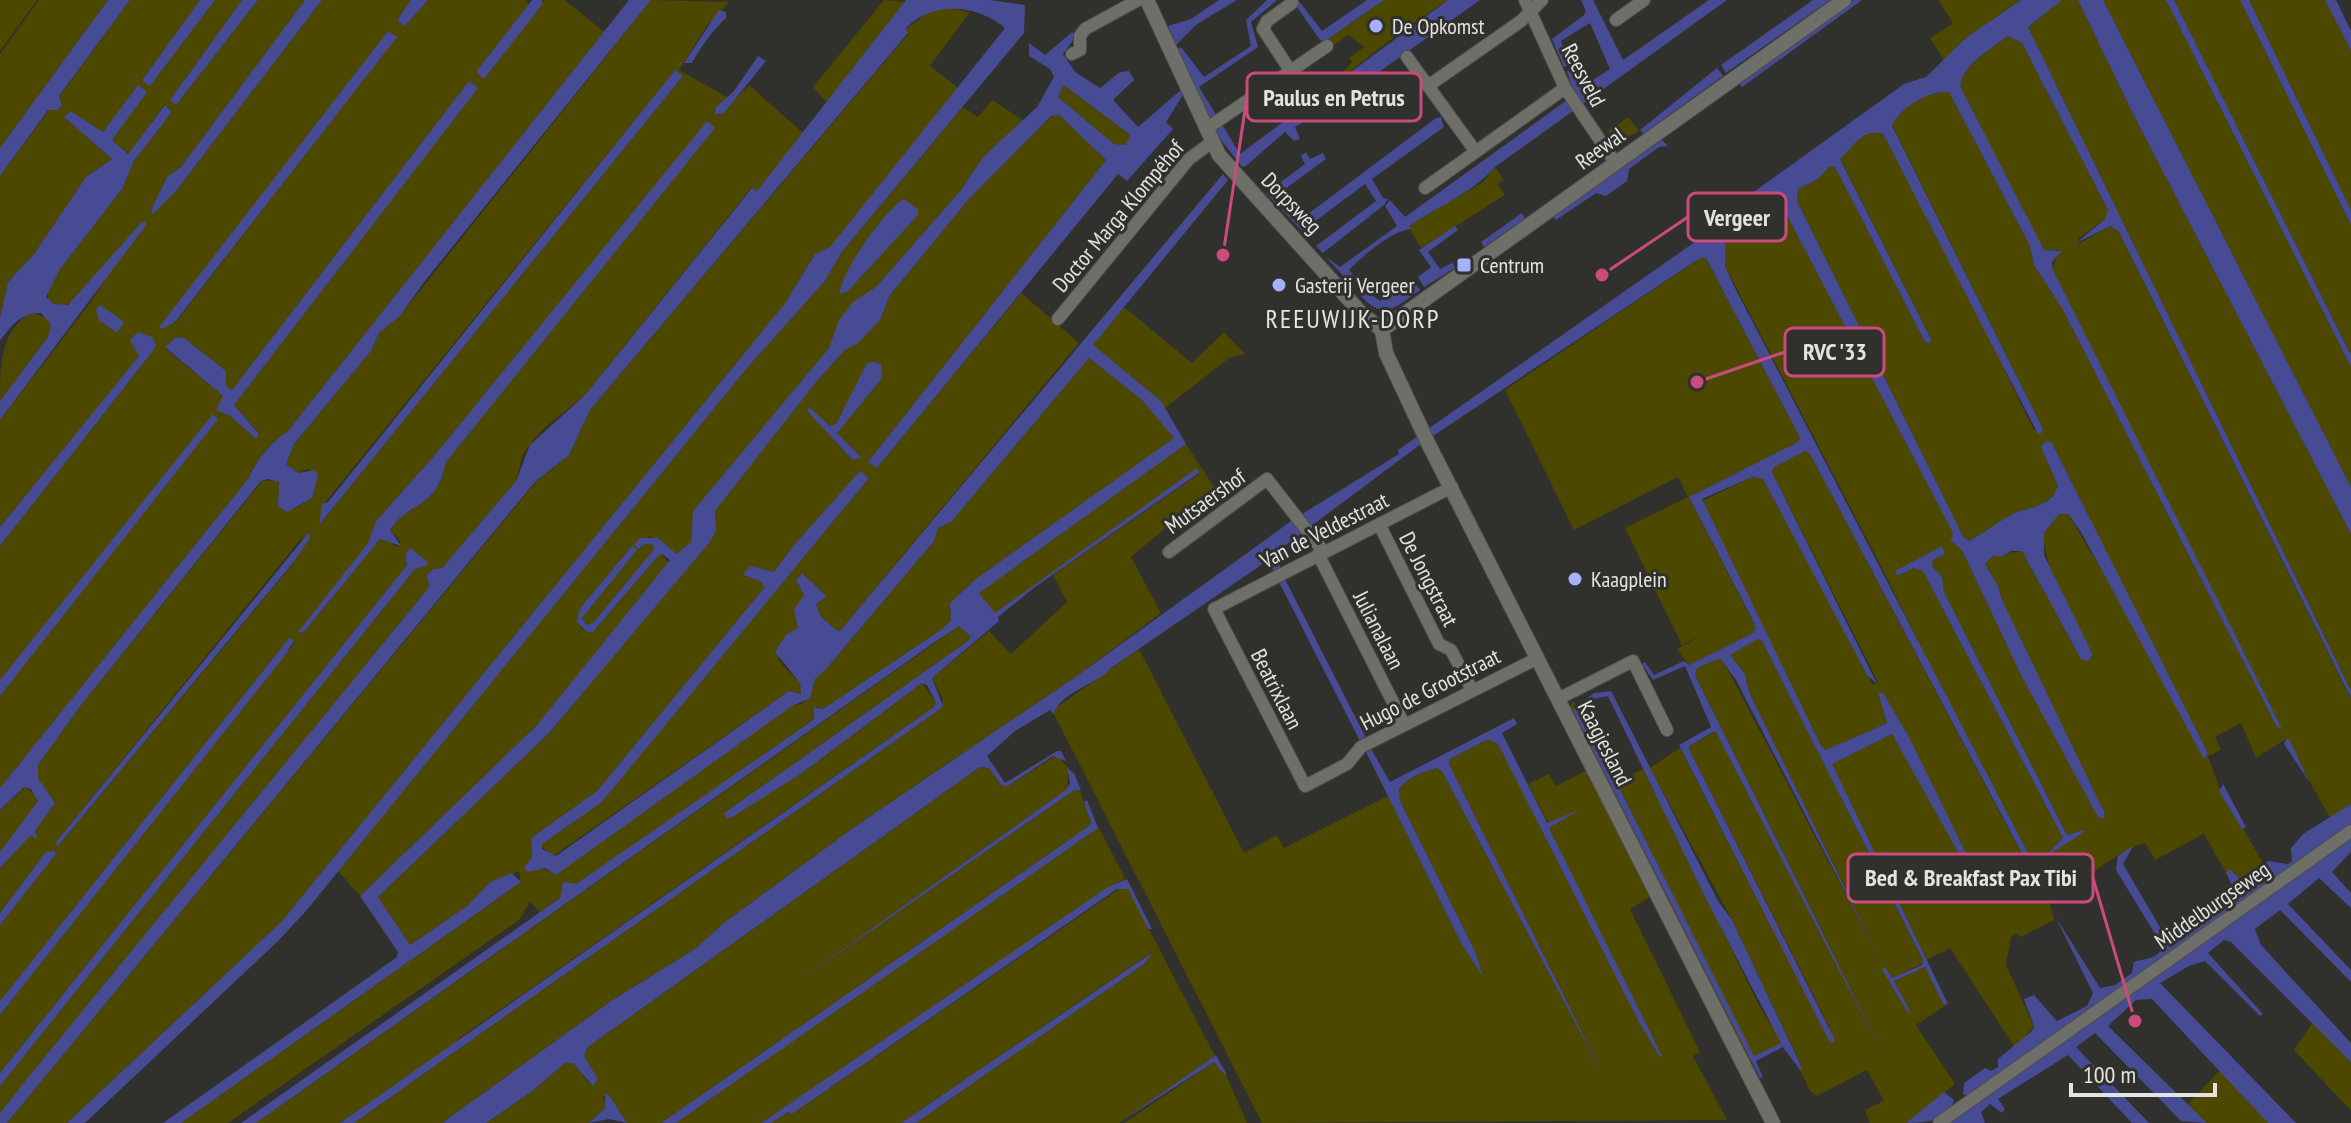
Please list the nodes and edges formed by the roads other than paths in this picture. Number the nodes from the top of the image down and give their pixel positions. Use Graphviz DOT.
graph roads {
  1 [pos="1138,0"];
  2 [pos="1147,0"];
  3 [pos="1542,0"];
  4 [pos="1644,0"];
  5 [pos="1844,0"];
  6 [pos="1292,3"];
  7 [pos="1528,6"];
  8 [pos="1616,20"];
  9 [pos="1327,46"];
  10 [pos="1072,54"];
  11 [pos="1407,57"];
  12 [pos="1290,71"];
  13 [pos="1428,86"];
  14 [pos="1301,87"];
  15 [pos="1567,91"];
  16 [pos="1212,130"];
  17 [pos="1476,152"];
  18 [pos="1610,157"];
  19 [pos="1425,188"];
  20 [pos="1058,319"];
  21 [pos="1382,330"];
  22 [pos="1452,487"];
  23 [pos="1379,524"];
  24 [pos="1169,552"];
  25 [pos="1320,553"];
  26 [pos="1214,609"];
  27 [pos="1538,658"];
  28 [pos="1472,690"];
  29 [pos="1558,699"];
  30 [pos="1404,724"];
  31 [pos="1667,730"];
  32 [pos="1305,786"];
  33 [pos="2351,831"];
  34 [pos="1773,1123"];
  35 [pos="1939,1123"];
  1 -- 10 [label="street"];
  2 -- 16 [label="street, Dorpsweg"];
  3 -- 7 [label="street"];
  4 -- 8 [label="street"];
  5 -- 18 [label="street, Reewal"];
  6 -- 12 [label="street"];
  7 -- 13 [label="street"];
  7 -- 15 [label="street, Reesveld"];
  9 -- 12 [label="street, Doctor Marga Klompéhof"];
  11 -- 13 [label="street"];
  12 -- 14 [label="street"];
  12 -- 16 [label="street, Doctor Marga Klompéhof"];
  13 -- 17 [label="street"];
  15 -- 17 [label="street"];
  15 -- 18 [label="street, Reesveld"];
  16 -- 20 [label="street, Doctor Marga Klompéhof"];
  16 -- 21 [label="street, Dorpsweg"];
  17 -- 19 [label="street"];
  18 -- 21 [label="street, Reewal"];
  21 -- 22 [label="street, Kaagjesland"];
  22 -- 23 [label="street, Van de Veldestraat"];
  22 -- 27 [label="street, Kaagjesland"];
  23 -- 25 [label="street, Van de Veldestraat"];
  23 -- 28 [label="street, De Jongstraat"];
  24 -- 25 [label="street, Mutsaershof"];
  25 -- 26 [label="street, Van de Veldestraat"];
  25 -- 30 [label="street, Julianalaan"];
  26 -- 32 [label="street, Beatrixlaan"];
  27 -- 28 [label="street, Hugo de Grootstraat"];
  27 -- 29 [label="street, Kaagjesland"];
  28 -- 30 [label="street, Hugo de Grootstraat"];
  29 -- 31 [label="street"];
  29 -- 34 [label="street, Kaagjesland"];
  30 -- 32 [label="street, Hugo de Grootstraat"];
  33 -- 35 [label="street, Middelburgseweg"];
}
